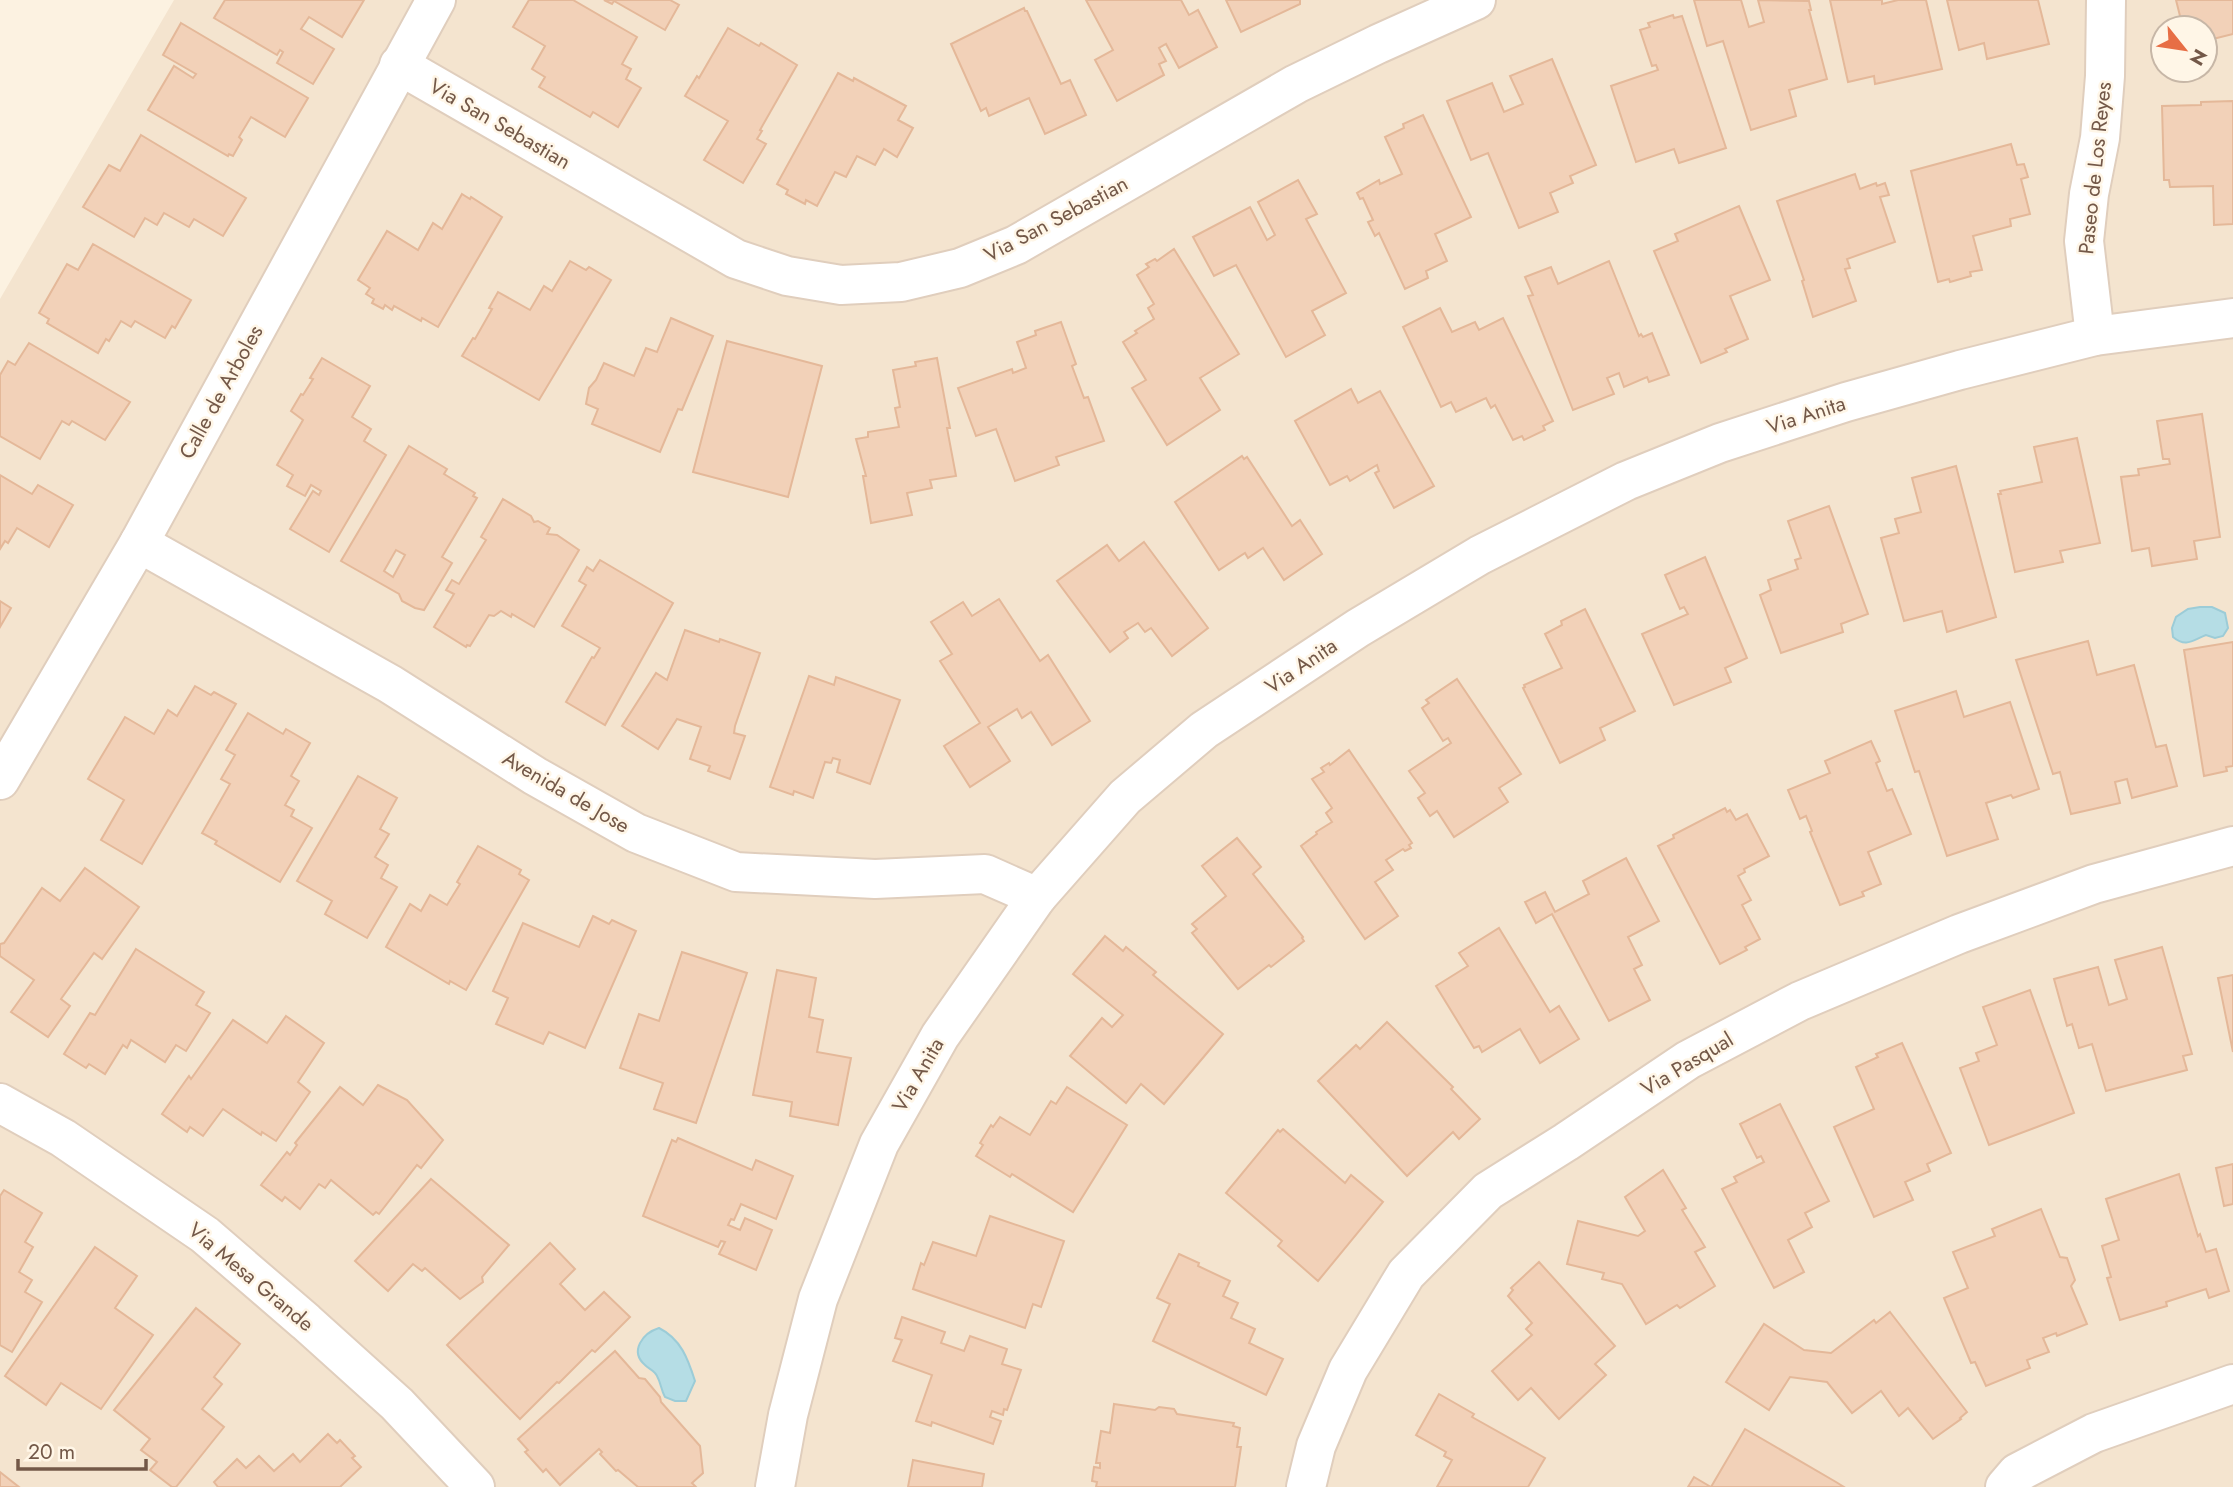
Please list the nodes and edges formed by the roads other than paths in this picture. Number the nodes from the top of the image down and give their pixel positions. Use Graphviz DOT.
graph roads {
  1 [pos="436,0"];
  2 [pos="1476,0"];
  3 [pos="2106,0"];
  4 [pos="399,65"];
  5 [pos="2233,318"];
  6 [pos="2095,336"];
  7 [pos="139,543"];
  8 [pos="0,780"];
  9 [pos="2233,846"];
  10 [pos="1037,897"];
  11 [pos="0,1103"];
  12 [pos="2233,1384"];
  13 [pos="475,1487"];
  14 [pos="775,1487"];
  15 [pos="1306,1487"];
  16 [pos="2005,1487"];
  1 -- 4 [label="street, Calle de Arboles"];
  2 -- 4 [label="street, Via San Sebastian"];
  3 -- 6 [label="street, Paseo de Los Reyes"];
  4 -- 7 [label="street, Calle de Arboles"];
  5 -- 6 [label="street, Via Anita"];
  6 -- 10 [label="street, Via Anita"];
  7 -- 8 [label="street, Calle de Arboles"];
  7 -- 10 [label="street, Avenida de Jose"];
  9 -- 15 [label="street, Via Pasqual"];
  10 -- 14 [label="street, Via Anita"];
  11 -- 13 [label="street, Via Mesa Grande"];
  12 -- 16 [label="street"];
}
